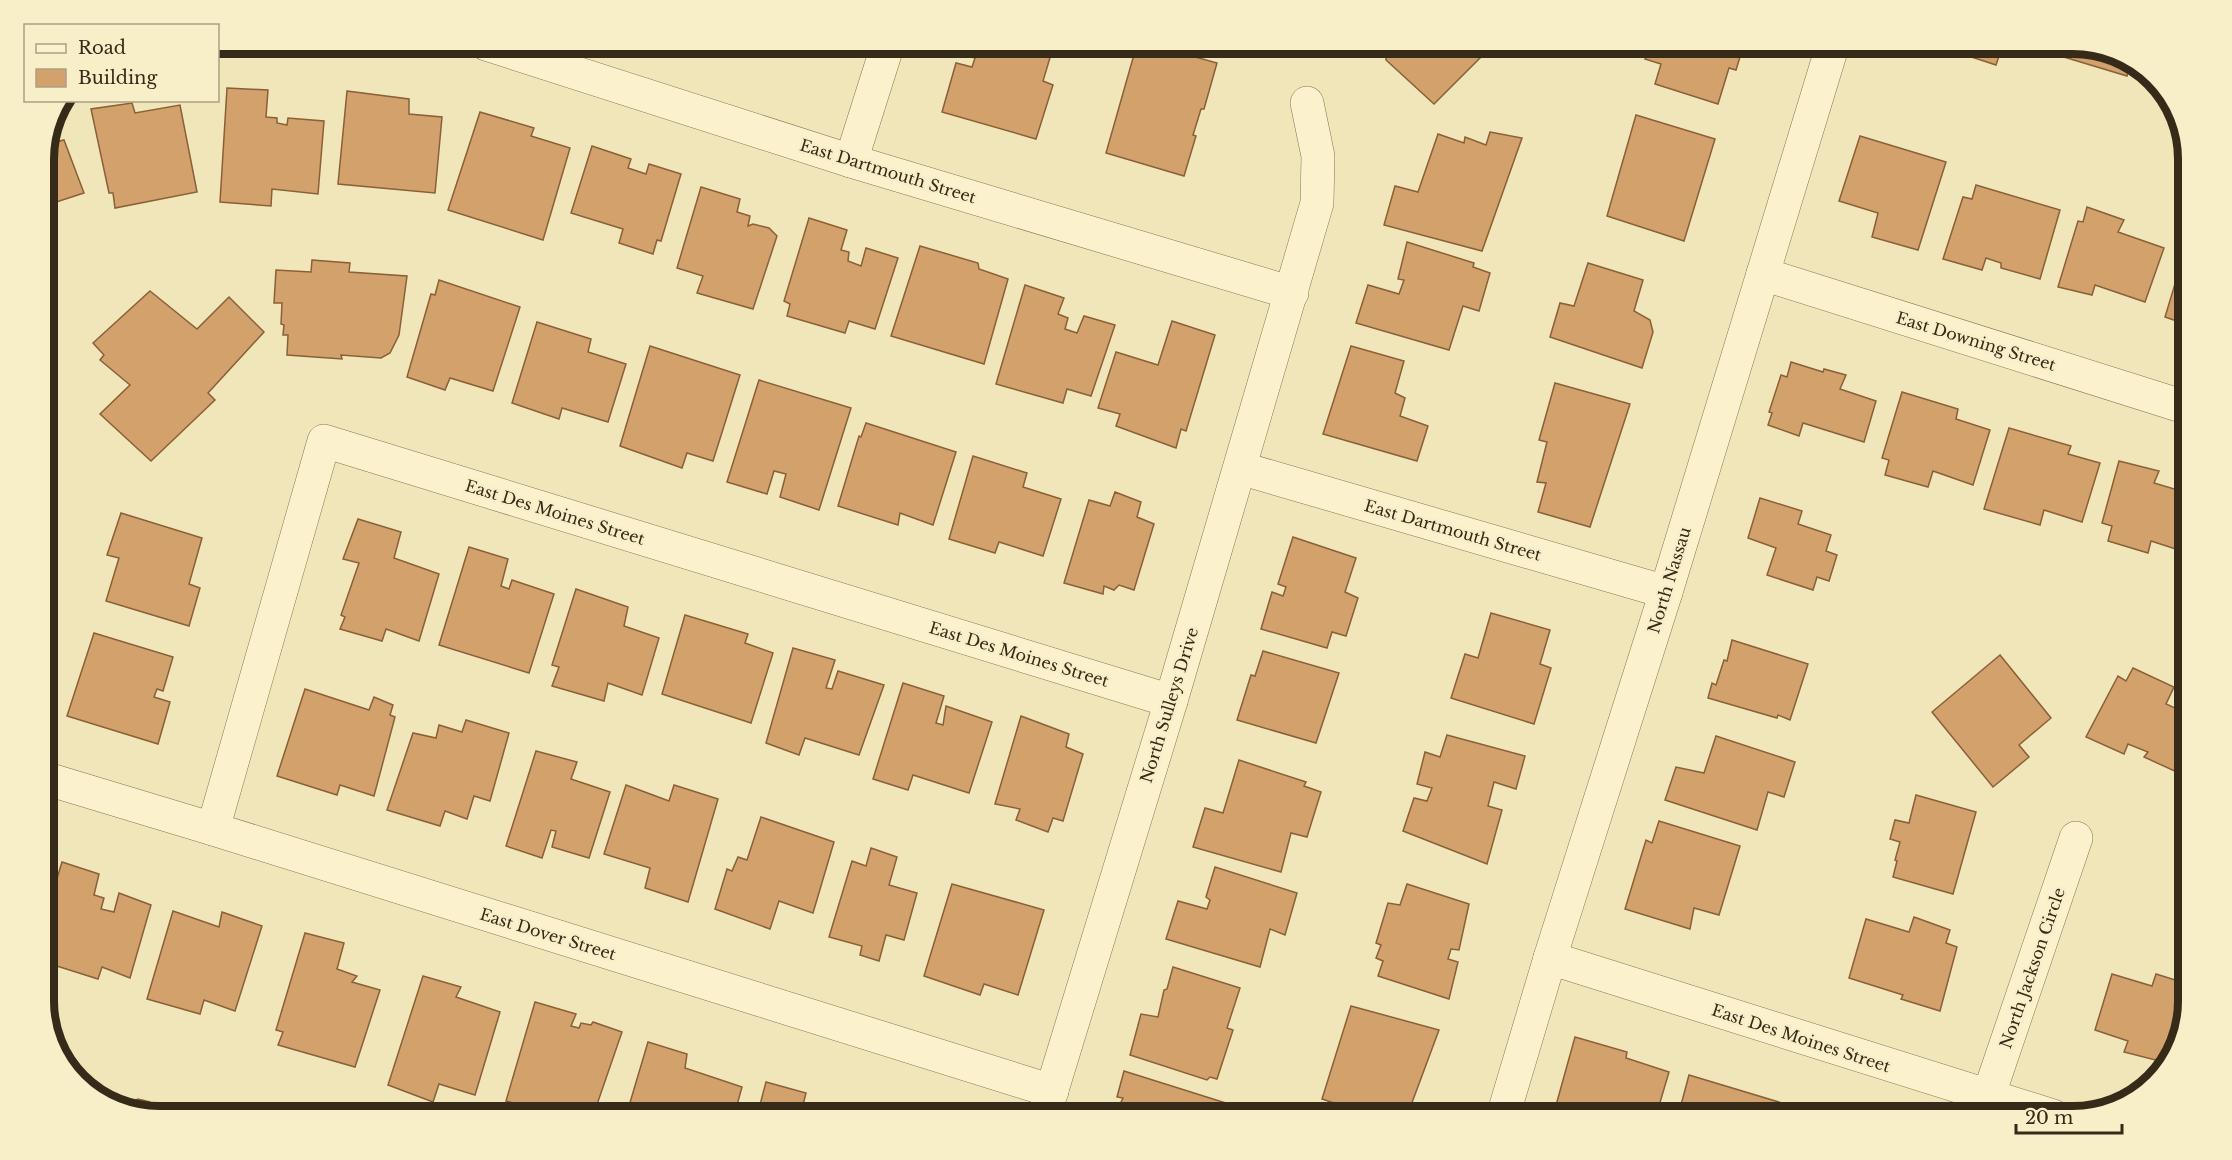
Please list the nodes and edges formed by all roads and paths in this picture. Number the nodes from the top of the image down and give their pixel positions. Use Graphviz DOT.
graph roads {
  1 [pos="517,54"];
  2 [pos="885,54"];
  3 [pos="1830,54"];
  4 [pos="1307,103"];
  5 [pos="851,161"];
  6 [pos="1763,274"];
  7 [pos="1292,293"];
  8 [pos="2178,405"];
  9 [pos="1240,468"];
  10 [pos="1666,592"];
  11 [pos="1171,701"];
  12 [pos="54,781"];
  13 [pos="213,829"];
  14 [pos="2076,838"];
  15 [pos="1550,958"];
  16 [pos="1988,1097"];
  17 [pos="1048,1104"];
  18 [pos="1506,1106"];
  19 [pos="2019,1106"];
  1 -- 5 [label="street, East Dartmouth Street"];
  2 -- 5 [label="street"];
  3 -- 6 [label="street, North Nassau"];
  4 -- 7 [label="street, North Sulleys Drive"];
  5 -- 7 [label="street, East Dartmouth Street"];
  6 -- 8 [label="street, East Downing Street"];
  6 -- 10 [label="street, North Nassau"];
  7 -- 9 [label="street, North Sulleys Drive"];
  9 -- 10 [label="street, East Dartmouth Street"];
  9 -- 11 [label="street, North Sulleys Drive"];
  10 -- 15 [label="street, North Nassau"];
  11 -- 13 [label="street, East Des Moines Street"];
  11 -- 17 [label="street, North Sulleys Drive"];
  12 -- 13 [label="street, East Dover Street"];
  13 -- 17 [label="street, East Dover Street"];
  14 -- 16 [label="street, North Jackson Circle"];
  15 -- 16 [label="street, East Des Moines Street"];
  15 -- 18 [label="street, North Nassau"];
  16 -- 19 [label="street, East Des Moines Street"];
}
